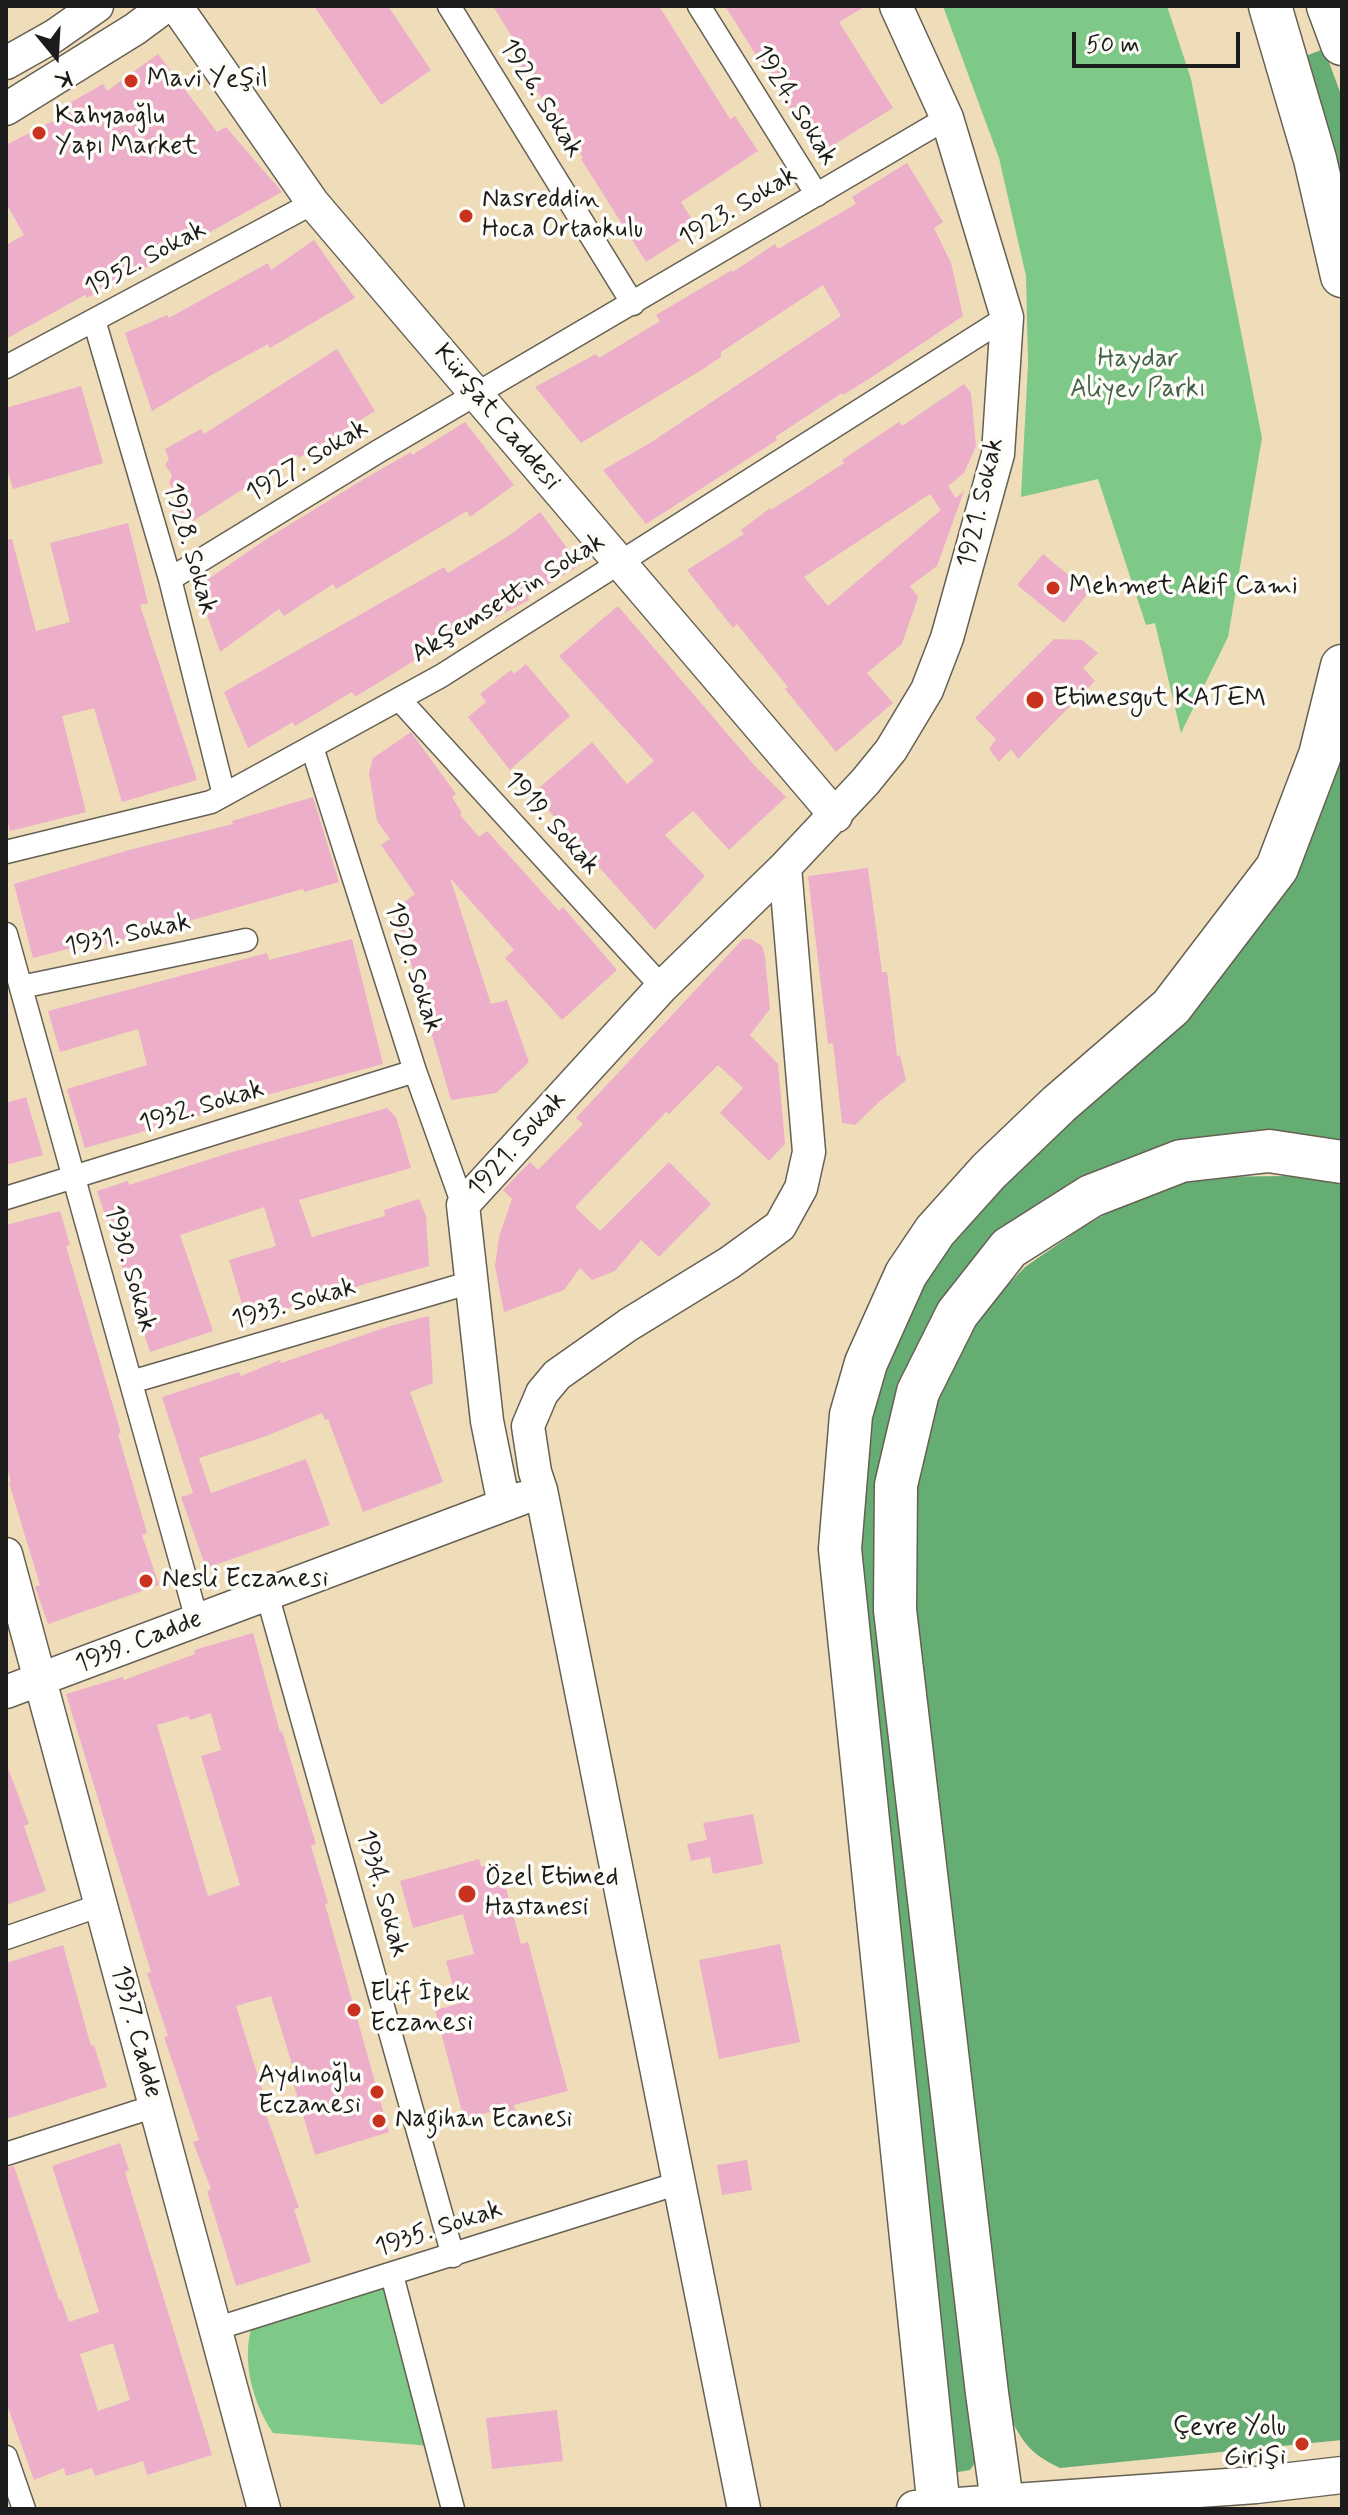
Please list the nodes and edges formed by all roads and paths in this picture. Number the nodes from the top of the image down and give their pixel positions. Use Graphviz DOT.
graph roads {
  1 [pos="97,6"];
  2 [pos="166,6"];
  3 [pos="176,6"];
  4 [pos="449,6"];
  5 [pos="699,6"];
  6 [pos="896,6"];
  7 [pos="1270,6"];
  8 [pos="1328,6"];
  9 [pos="1342,44"];
  10 [pos="6,63"];
  11 [pos="6,109"];
  12 [pos="947,118"];
  13 [pos="817,195"];
  14 [pos="313,203"];
  15 [pos="1342,276"];
  16 [pos="633,304"];
  17 [pos="1007,317"];
  18 [pos="94,320"];
  19 [pos="6,367"];
  20 [pos="477,396"];
  21 [pos="620,564"];
  22 [pos="170,579"];
  23 [pos="1342,666"];
  24 [pos="399,699"];
  25 [pos="312,747"];
  26 [pos="224,795"];
  27 [pos="836,816"];
  28 [pos="6,852"];
  29 [pos="785,867"];
  30 [pos="6,934"];
  31 [pos="246,940"];
  32 [pos="21,987"];
  33 [pos="662,987"];
  34 [pos="415,1071"];
  35 [pos="1342,1162"];
  36 [pos="74,1177"];
  37 [pos="6,1198"];
  38 [pos="463,1205"];
  39 [pos="472,1282"];
  40 [pos="131,1382"];
  41 [pos="541,1490"];
  42 [pos="504,1505"];
  43 [pos="6,1554"];
  44 [pos="267,1594"];
  45 [pos="197,1620"];
  46 [pos="40,1681"];
  47 [pos="6,1692"];
  48 [pos="101,1905"];
  49 [pos="6,1938"];
  50 [pos="155,2106"];
  51 [pos="6,2154"];
  52 [pos="679,2183"];
  53 [pos="453,2256"];
  54 [pos="392,2275"];
  55 [pos="215,2329"];
  56 [pos="6,2457"];
  57 [pos="1342,2475"];
  58 [pos="1003,2506"];
  59 [pos="931,2508"];
  60 [pos="24,2509"];
  61 [pos="264,2509"];
  62 [pos="453,2509"];
  63 [pos="744,2509"];
  1 -- 10 [label="street"];
  2 -- 11 [label="street"];
  3 -- 14 [label="street, Kürşat Caddesi"];
  4 -- 16 [label="street, 1926. Sokak"];
  5 -- 13 [label="street, 1924. Sokak"];
  6 -- 12 [label="street, 1921. Sokak"];
  7 -- 15 [label="highway"];
  8 -- 9 [label="highway"];
  12 -- 13 [label="street, 1923. Sokak"];
  12 -- 17 [label="street, 1921. Sokak"];
  13 -- 16 [label="street, 1923. Sokak"];
  14 -- 18 [label="street, 1952. Sokak"];
  14 -- 20 [label="street, Kürşat Caddesi"];
  16 -- 20 [label="street, 1923. Sokak"];
  17 -- 21 [label="street, Akşemsettin Sokak"];
  17 -- 27 [label="street, 1921. Sokak"];
  18 -- 19 [label="street, 1952. Sokak"];
  18 -- 22 [label="street, 1928. Sokak"];
  20 -- 21 [label="street, Kürşat Caddesi"];
  20 -- 22 [label="street, 1927. Sokak"];
  21 -- 24 [label="street, Akşemsettin Sokak"];
  21 -- 27 [label="street, Kürşat Caddesi"];
  22 -- 26 [label="street, 1928. Sokak"];
  23 -- 59 [label="highway"];
  24 -- 25 [label="street, Akşemsettin Sokak"];
  24 -- 33 [label="street, 1919. Sokak"];
  25 -- 26 [label="street, Akşemsettin Sokak"];
  25 -- 34 [label="street, 1920. Sokak"];
  26 -- 28 [label="street, Akşemsettin Sokak"];
  27 -- 29 [label="street, 1921. Sokak"];
  29 -- 33 [label="street, 1921. Sokak"];
  29 -- 41 [label="street"];
  30 -- 32 [label="street, 1930. Sokak"];
  31 -- 32 [label="street, 1931. Sokak"];
  32 -- 36 [label="street, 1930. Sokak"];
  33 -- 38 [label="street, 1921. Sokak"];
  34 -- 36 [label="street, 1932. Sokak"];
  34 -- 38 [label="street, 1920. Sokak"];
  35 -- 58 [label="highway"];
  36 -- 37 [label="street, 1932. Sokak"];
  36 -- 40 [label="street, 1930. Sokak"];
  38 -- 39 [label="street, 1921. Sokak"];
  39 -- 40 [label="street, 1933. Sokak"];
  39 -- 42 [label="street, 1921. Sokak"];
  40 -- 45 [label="street, 1930. Sokak"];
  41 -- 42 [label="street, 1939. Cadde"];
  41 -- 52 [label="street"];
  42 -- 44 [label="street, 1939. Cadde"];
  43 -- 46 [label="street, 1937. Cadde"];
  44 -- 45 [label="street, 1939. Cadde"];
  44 -- 53 [label="street, 1934. Sokak"];
  45 -- 46 [label="street, 1939. Cadde"];
  46 -- 47 [label="street, 1939. Cadde"];
  46 -- 48 [label="street, 1937. Cadde"];
  48 -- 49 [label="street"];
  48 -- 50 [label="street, 1937. Cadde"];
  50 -- 51 [label="street"];
  50 -- 55 [label="street, 1937. Cadde"];
  52 -- 53 [label="street, 1935. Sokak"];
  52 -- 63 [label="street"];
  53 -- 54 [label="street, 1935. Sokak"];
  54 -- 55 [label="street, 1935. Sokak"];
  54 -- 62 [label="street"];
  55 -- 61 [label="street, 1937. Cadde"];
  56 -- 60 [label="street"];
  57 -- 58 [label="main road"];
  58 -- 59 [label="main road"];
}
